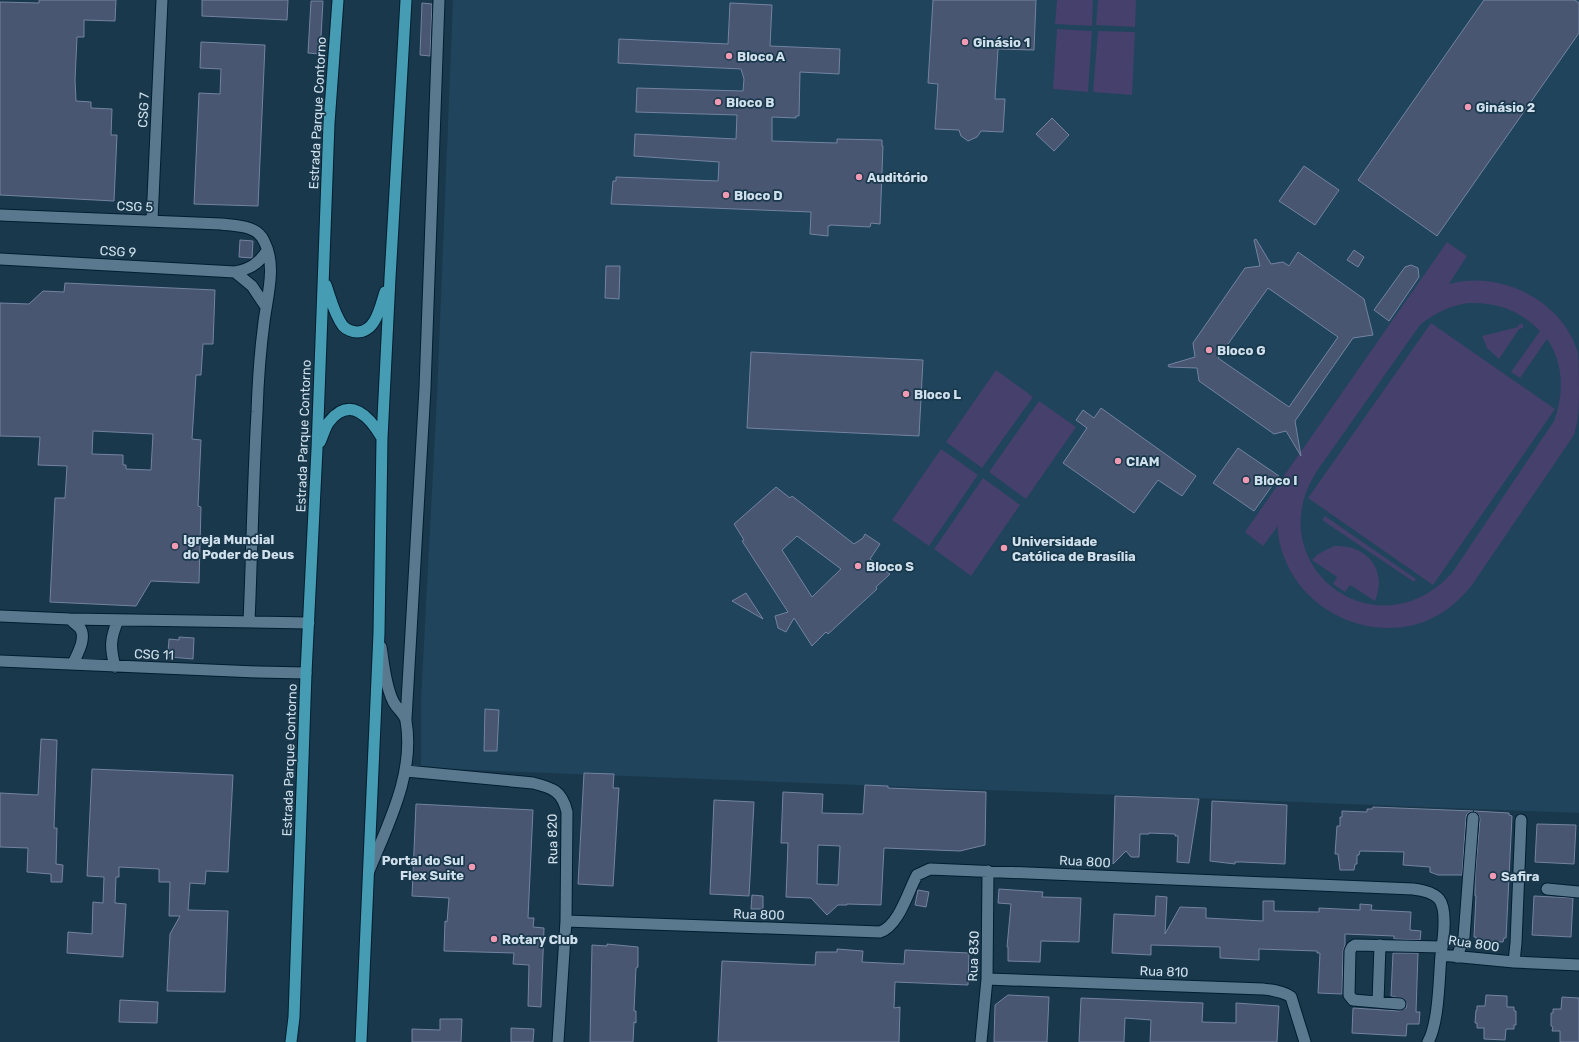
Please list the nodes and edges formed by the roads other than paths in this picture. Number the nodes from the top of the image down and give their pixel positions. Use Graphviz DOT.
graph roads {
  1 [pos="162,0"];
  2 [pos="338,0"];
  3 [pos="406,0"];
  4 [pos="439,0"];
  5 [pos="0,215"];
  6 [pos="152,220"];
  7 [pos="266,246"];
  8 [pos="0,259"];
  9 [pos="235,272"];
  10 [pos="324,277"];
  11 [pos="390,278"];
  12 [pos="267,303"];
  13 [pos="382,438"];
  14 [pos="317,449"];
  15 [pos="0,616"];
  16 [pos="70,619"];
  17 [pos="118,620"];
  18 [pos="249,622"];
  19 [pos="309,623"];
  20 [pos="378,633"];
  21 [pos="0,661"];
  22 [pos="73,664"];
  23 [pos="115,667"];
  24 [pos="306,673"];
  25 [pos="406,719"];
  26 [pos="406,771"];
  27 [pos="1473,818"];
  28 [pos="1520,820"];
  29 [pos="988,871"];
  30 [pos="367,878"];
  31 [pos="1548,889"];
  32 [pos="1579,892"];
  33 [pos="566,921"];
  34 [pos="1380,945"];
  35 [pos="1442,951"];
  36 [pos="1457,957"];
  37 [pos="1514,962"];
  38 [pos="1579,965"];
  39 [pos="987,979"];
  40 [pos="1378,1002"];
  41 [pos="1400,1004"];
  42 [pos="291,1042"];
  43 [pos="361,1042"];
  44 [pos="558,1042"];
  45 [pos="981,1042"];
  46 [pos="1305,1042"];
  47 [pos="1428,1042"];
  1 -- 6 [label="street, CSG 7"];
  2 -- 10 [label="highway, Estrada Parque Contorno"];
  3 -- 11 [label="highway"];
  4 -- 25 [label="street"];
  5 -- 6 [label="street, CSG 5"];
  6 -- 7 [label="street, CSG 5"];
  7 -- 9 [label="street, CSG 9"];
  7 -- 12 [label="street"];
  8 -- 9 [label="street, CSG 9"];
  9 -- 12 [label="street"];
  10 -- 11 [label="highway"];
  10 -- 14 [label="highway, Estrada Parque Contorno"];
  11 -- 13 [label="highway"];
  12 -- 18 [label="street"];
  13 -- 14 [label="highway"];
  13 -- 20 [label="highway"];
  14 -- 19 [label="highway, Estrada Parque Contorno"];
  15 -- 16 [label="street"];
  16 -- 17 [label="street"];
  16 -- 22 [label="street"];
  17 -- 18 [label="street"];
  17 -- 23 [label="street"];
  18 -- 19 [label="street"];
  19 -- 24 [label="highway, Estrada Parque Contorno"];
  20 -- 25 [label="street"];
  20 -- 30 [label="highway"];
  21 -- 22 [label="street, CSG 11"];
  22 -- 23 [label="street, CSG 11"];
  23 -- 24 [label="street, CSG 11"];
  24 -- 42 [label="highway, Estrada Parque Contorno"];
  25 -- 26 [label="street"];
  26 -- 30 [label="street"];
  26 -- 33 [label="street, Rua 820"];
  27 -- 36 [label="street"];
  28 -- 37 [label="street"];
  29 -- 33 [label="street, Rua 800"];
  29 -- 35 [label="street, Rua 800"];
  29 -- 39 [label="street, Rua 830"];
  30 -- 43 [label="highway"];
  31 -- 32 [label="street"];
  33 -- 44 [label="street, Rua 820"];
  34 -- 35 [label="street"];
  34 -- 40 [label="street"];
  34 -- 40 [label="street"];
  35 -- 36 [label="street, Rua 800"];
  35 -- 47 [label="street"];
  36 -- 37 [label="street, Rua 800"];
  37 -- 38 [label="street, Rua 800"];
  39 -- 45 [label="street, Rua 830"];
  39 -- 46 [label="street, Rua 810"];
  40 -- 41 [label="street"];
}
